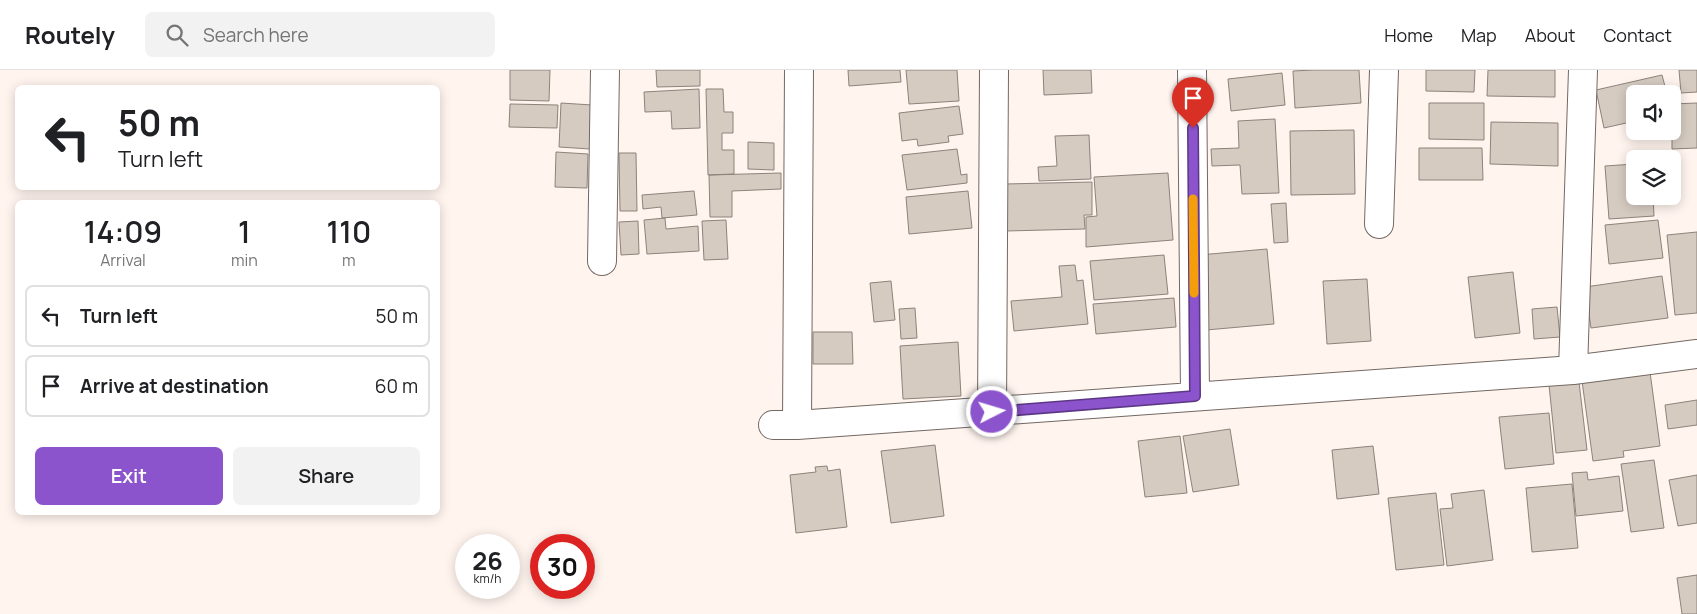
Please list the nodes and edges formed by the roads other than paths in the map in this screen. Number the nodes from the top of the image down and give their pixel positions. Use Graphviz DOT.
graph roads {
  1 [pos="605,70"];
  2 [pos="799,70"];
  3 [pos="994,70"];
  4 [pos="1192,70"];
  5 [pos="1384,70"];
  6 [pos="1583,70"];
  7 [pos="1378,224"];
  8 [pos="602,261"];
  9 [pos="1697,354"];
  10 [pos="1573,370"];
  11 [pos="1195,396"];
  12 [pos="992,412"];
  1 -- 8 [label="street"];
  2 -- 12 [label="street"];
  3 -- 12 [label="street"];
  4 -- 11 [label="street"];
  5 -- 7 [label="street"];
  6 -- 10 [label="street"];
  9 -- 10 [label="street"];
  10 -- 11 [label="street"];
  11 -- 12 [label="street"];
}
